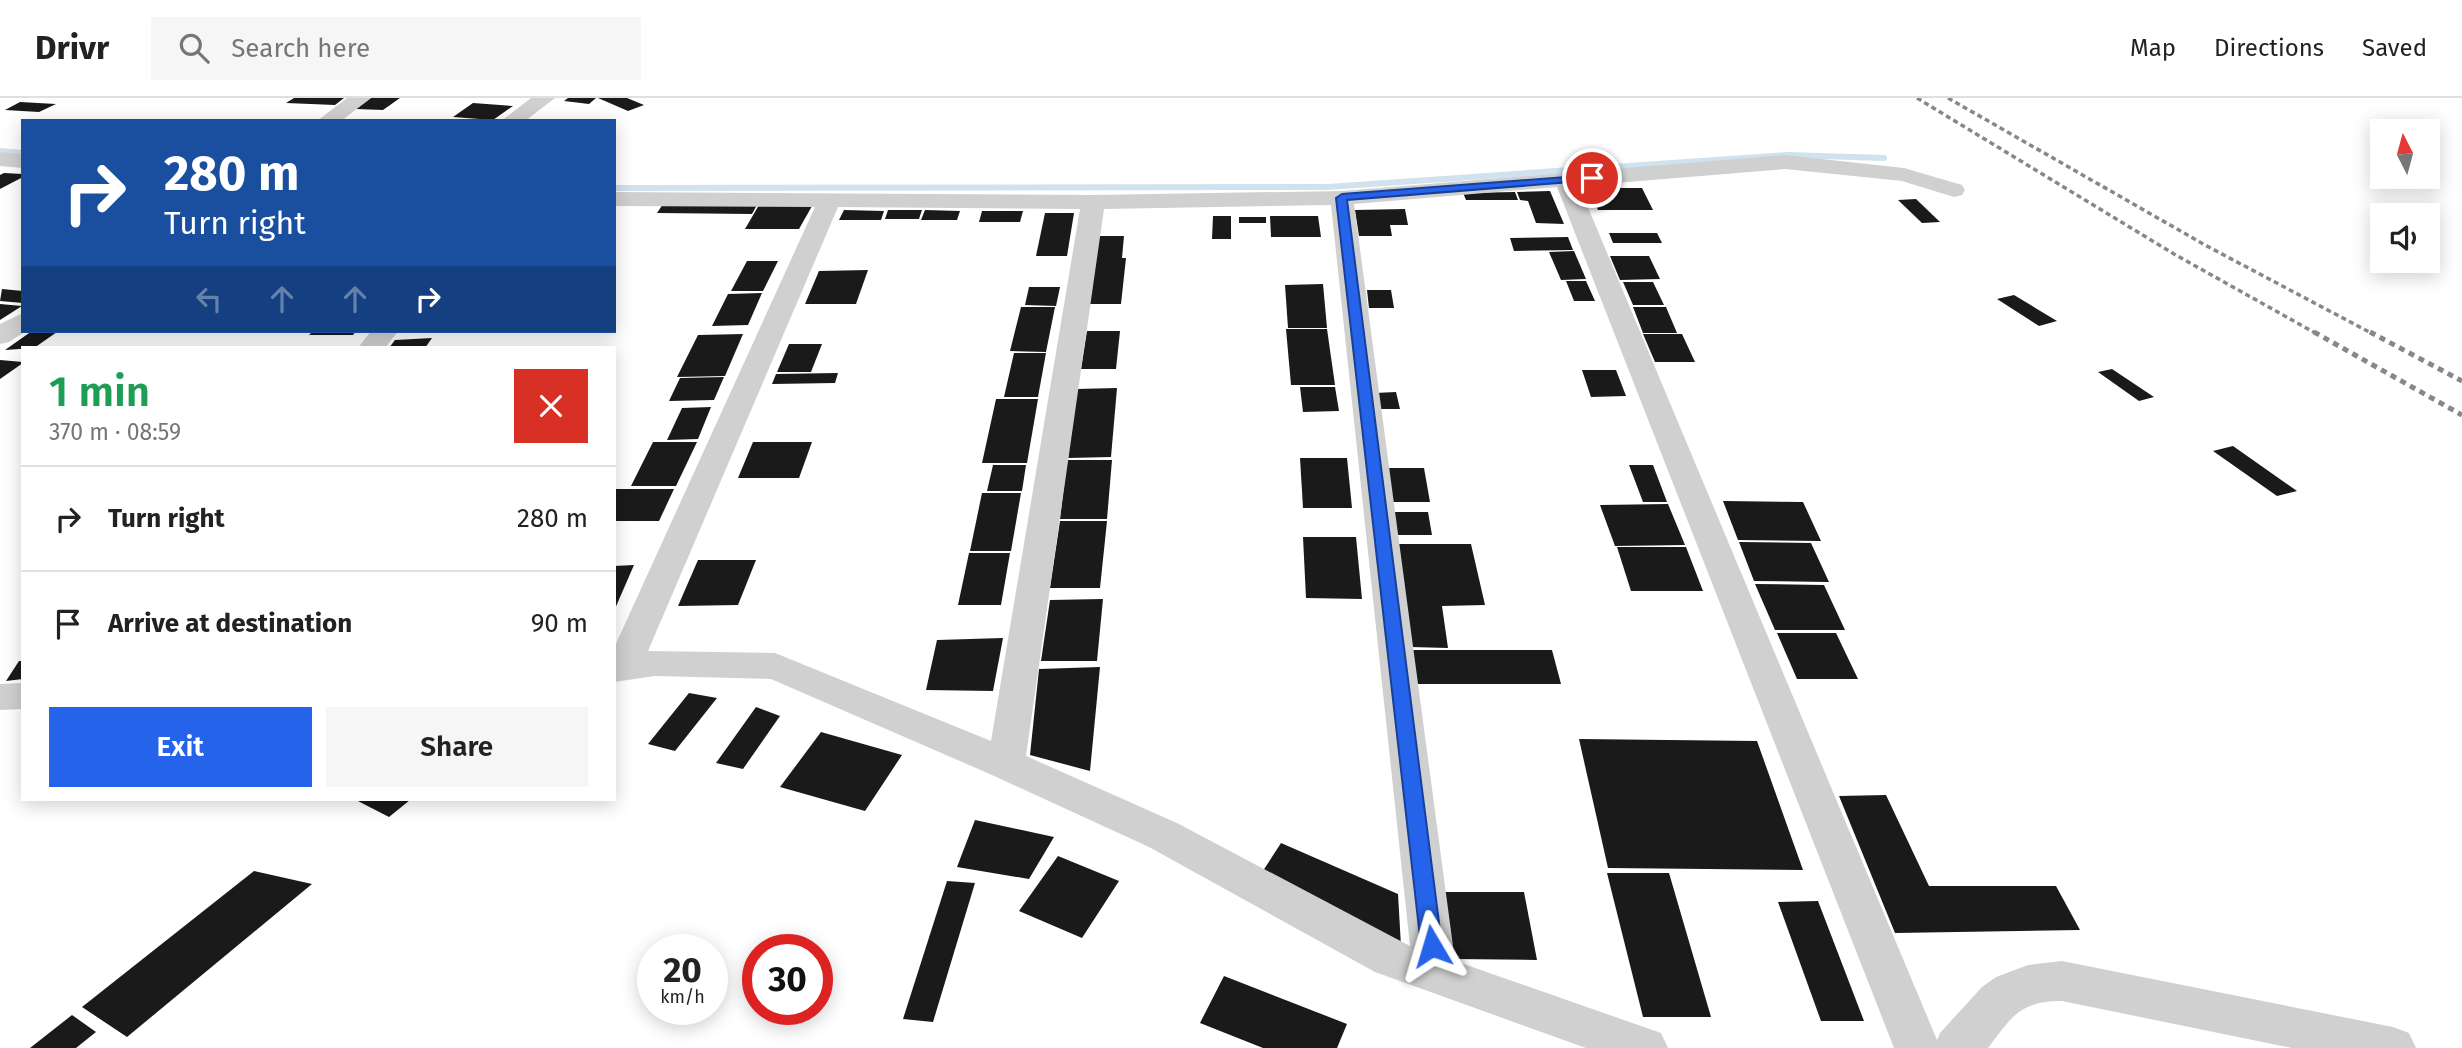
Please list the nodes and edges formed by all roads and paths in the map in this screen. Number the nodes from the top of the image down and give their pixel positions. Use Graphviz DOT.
graph roads {
  1 [pos="360,98"];
  2 [pos="545,98"];
  3 [pos="330,119"];
  4 [pos="514,119"];
  5 [pos="0,159"];
  6 [pos="21,161"];
  7 [pos="1565,180"];
  8 [pos="1954,190"];
  9 [pos="1342,198"];
  10 [pos="616,199"];
  11 [pos="830,199"];
  12 [pos="1093,202"];
  13 [pos="21,322"];
  14 [pos="0,336"];
  15 [pos="619,668"];
  16 [pos="21,696"];
  17 [pos="0,697"];
  18 [pos="1006,764"];
  19 [pos="1435,974"];
  20 [pos="1645,1048"];
  21 [pos="1917,1048"];
  22 [pos="1956,1048"];
  23 [pos="2393,1048"];
  1 -- 3 [label="street"];
  2 -- 4 [label="street"];
  5 -- 6 [label="street"];
  7 -- 8 [label="street"];
  7 -- 9 [label="street"];
  7 -- 21 [label="street"];
  9 -- 12 [label="street"];
  9 -- 19 [label="street"];
  10 -- 11 [label="street"];
  11 -- 12 [label="street"];
  11 -- 15 [label="street"];
  12 -- 18 [label="street"];
  13 -- 14 [label="street"];
  15 -- 18 [label="street"];
  16 -- 17 [label="street"];
  18 -- 19 [label="street"];
  19 -- 20 [label="street"];
  22 -- 23 [label="street"];
}
